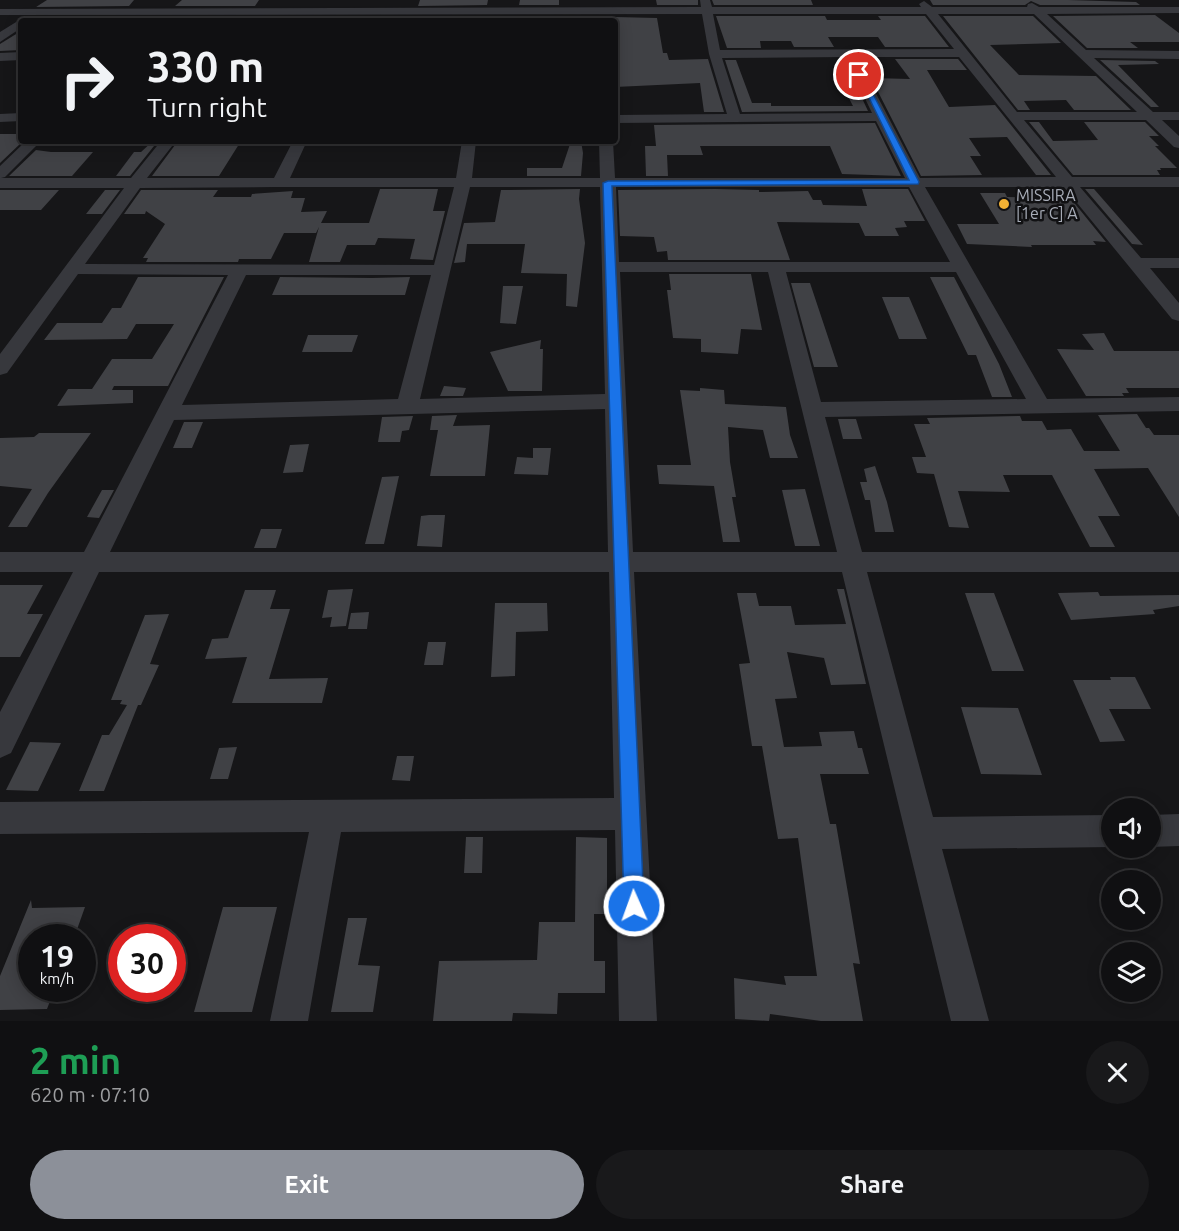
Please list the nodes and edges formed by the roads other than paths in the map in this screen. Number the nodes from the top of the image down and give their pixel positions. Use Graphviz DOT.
graph roads {
  1 [pos="49,0"];
  2 [pos="279,0"];
  3 [pos="372,0"];
  4 [pos="1025,0"];
  5 [pos="1150,0"];
  6 [pos="706,5"];
  7 [pos="926,5"];
  8 [pos="1036,10"];
  9 [pos="1164,10"];
  10 [pos="1179,10"];
  11 [pos="601,11"];
  12 [pos="0,12"];
  13 [pos="34,12"];
  14 [pos="267,16"];
  15 [pos="363,16"];
  16 [pos="25,18"];
  17 [pos="1179,20"];
  18 [pos="18,23"];
  19 [pos="0,38"];
  20 [pos="849,53"];
  21 [pos="965,53"];
  22 [pos="716,54"];
  23 [pos="1084,54"];
  24 [pos="1179,55"];
  25 [pos="0,57"];
  26 [pos="18,57"];
  27 [pos="1013,116"];
  28 [pos="1150,116"];
  29 [pos="1179,116"];
  30 [pos="18,117"];
  31 [pos="880,117"];
  32 [pos="0,118"];
  33 [pos="618,119"];
  34 [pos="735,119"];
  35 [pos="31,144"];
  36 [pos="167,144"];
  37 [pos="299,144"];
  38 [pos="470,144"];
  39 [pos="606,144"];
  40 [pos="1179,144"];
  41 [pos="0,174"];
  42 [pos="1068,181"];
  43 [pos="136,182"];
  44 [pos="915,182"];
  45 [pos="1179,182"];
  46 [pos="0,183"];
  47 [pos="463,183"];
  48 [pos="608,183"];
  49 [pos="279,184"];
  50 [pos="1138,263"];
  51 [pos="1179,263"];
  52 [pos="611,267"];
  53 [pos="962,267"];
  54 [pos="776,268"];
  55 [pos="72,269"];
  56 [pos="239,270"];
  57 [pos="441,270"];
  58 [pos="1179,315"];
  59 [pos="0,368"];
  60 [pos="616,401"];
  61 [pos="1179,404"];
  62 [pos="407,406"];
  63 [pos="1042,408"];
  64 [pos="811,410"];
  65 [pos="167,413"];
  66 [pos="0,562"];
  67 [pos="92,562"];
  68 [pos="1179,562"];
  69 [pos="621,563"];
  70 [pos="853,564"];
  71 [pos="0,743"];
  72 [pos="631,814"];
  73 [pos="328,816"];
  74 [pos="0,819"];
  75 [pos="1179,830"];
  76 [pos="1101,831"];
  77 [pos="1161,831"];
  78 [pos="920,833"];
  79 [pos="289,1021"];
  80 [pos="638,1021"];
  81 [pos="970,1021"];
  1 -- 13 [label="street"];
  2 -- 14 [label="street"];
  3 -- 15 [label="street"];
  4 -- 8 [label="street"];
  5 -- 9 [label="street"];
  6 -- 7 [label="street"];
  6 -- 11 [label="street"];
  6 -- 22 [label="street"];
  7 -- 8 [label="street"];
  7 -- 21 [label="street"];
  8 -- 9 [label="street"];
  8 -- 23 [label="street"];
  9 -- 10 [label="street"];
  9 -- 17 [label="street"];
  11 -- 15 [label="street"];
  12 -- 13 [label="street"];
  13 -- 14 [label="street"];
  13 -- 16 [label="street"];
  14 -- 15 [label="street"];
  18 -- 19 [label="street"];
  20 -- 21 [label="street"];
  20 -- 22 [label="street"];
  20 -- 31 [label="street"];
  21 -- 27 [label="street"];
  22 -- 34 [label="street"];
  23 -- 24 [label="street"];
  23 -- 28 [label="street"];
  25 -- 26 [label="street"];
  27 -- 28 [label="street"];
  27 -- 42 [label="street"];
  28 -- 29 [label="street"];
  28 -- 40 [label="street"];
  30 -- 32 [label="street"];
  31 -- 34 [label="street"];
  31 -- 44 [label="street"];
  33 -- 34 [label="street"];
  35 -- 41 [label="street"];
  36 -- 43 [label="street"];
  37 -- 49 [label="street"];
  38 -- 47 [label="street"];
  39 -- 48 [label="street"];
  42 -- 44 [label="street"];
  42 -- 45 [label="street"];
  42 -- 50 [label="street"];
  43 -- 46 [label="street"];
  43 -- 49 [label="street"];
  43 -- 55 [label="street"];
  44 -- 48 [label="street"];
  44 -- 53 [label="street"];
  47 -- 48 [label="street"];
  47 -- 49 [label="street"];
  47 -- 57 [label="street"];
  48 -- 52 [label="street"];
  50 -- 51 [label="street"];
  50 -- 58 [label="street"];
  52 -- 54 [label="street"];
  52 -- 60 [label="street"];
  53 -- 54 [label="street"];
  53 -- 63 [label="street"];
  54 -- 64 [label="street"];
  55 -- 56 [label="street"];
  55 -- 59 [label="street"];
  56 -- 57 [label="street"];
  56 -- 65 [label="street"];
  57 -- 62 [label="street"];
  60 -- 62 [label="street"];
  60 -- 69 [label="street"];
  61 -- 63 [label="street"];
  62 -- 65 [label="street"];
  63 -- 64 [label="street"];
  64 -- 70 [label="street"];
  65 -- 67 [label="street"];
  66 -- 67 [label="street"];
  67 -- 69 [label="street"];
  67 -- 71 [label="street"];
  68 -- 70 [label="street"];
  69 -- 70 [label="street"];
  69 -- 72 [label="street"];
  70 -- 78 [label="street"];
  72 -- 73 [label="street"];
  72 -- 80 [label="street"];
  73 -- 74 [label="street"];
  73 -- 79 [label="street"];
  75 -- 77 [label="street"];
  76 -- 78 [label="street"];
  78 -- 81 [label="street"];
}
